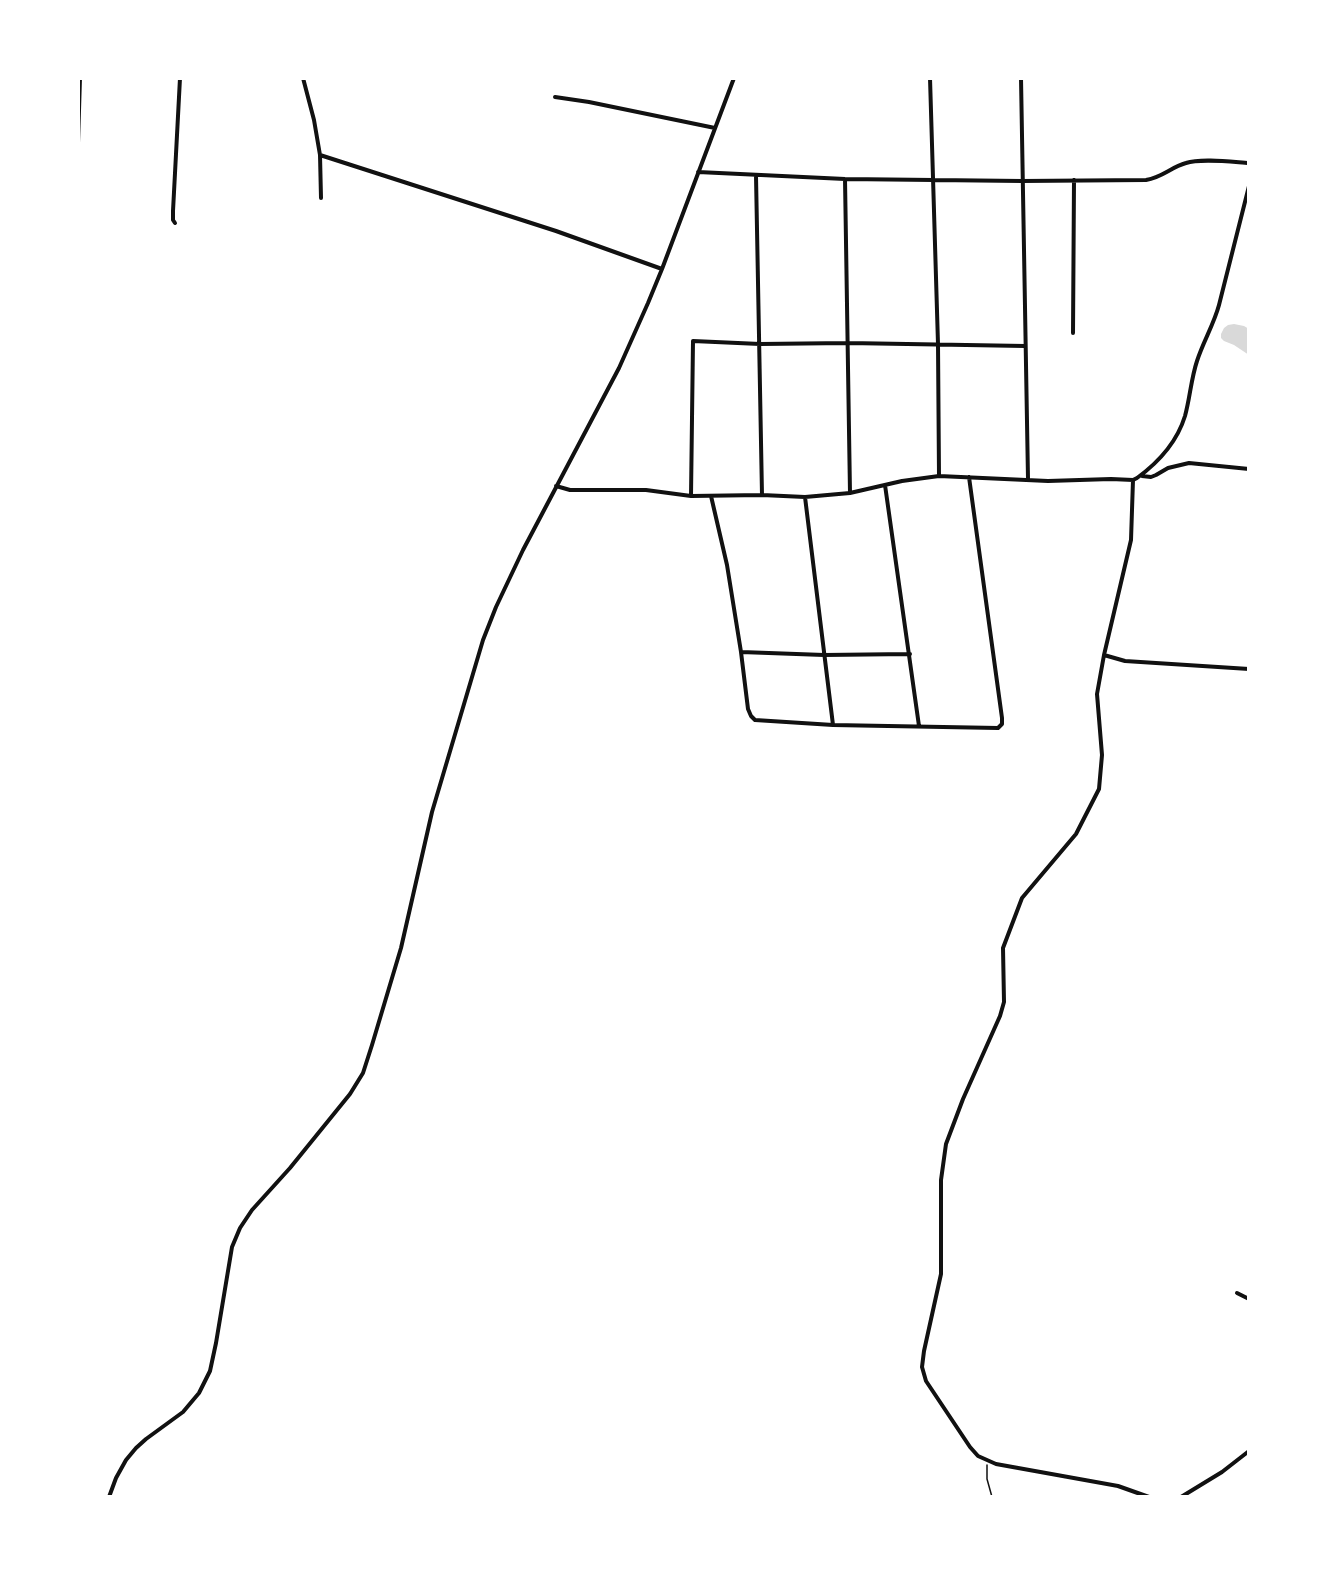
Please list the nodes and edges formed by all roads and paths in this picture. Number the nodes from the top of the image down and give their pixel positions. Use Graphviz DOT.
graph roads {
  1 [pos="80,78"];
  2 [pos="180,78"];
  3 [pos="303,78"];
  4 [pos="734,78"];
  5 [pos="930,78"];
  6 [pos="1021,78"];
  7 [pos="555,97"];
  8 [pos="715,128"];
  9 [pos="78,143"];
  10 [pos="320,154"];
  11 [pos="1249,163"];
  12 [pos="698,172"];
  13 [pos="756,176"];
  14 [pos="845,179"];
  15 [pos="934,180"];
  16 [pos="1074,180"];
  17 [pos="1022,181"];
  18 [pos="1249,186"];
  19 [pos="321,198"];
  20 [pos="175,223"];
  21 [pos="662,269"];
  22 [pos="1074,333"];
  23 [pos="848,343"];
  24 [pos="760,344"];
  25 [pos="938,344"];
  26 [pos="1025,346"];
  27 [pos="1249,469"];
  28 [pos="939,476"];
  29 [pos="1141,476"];
  30 [pos="969,477"];
  31 [pos="1028,479"];
  32 [pos="1133,480"];
  33 [pos="885,485"];
  34 [pos="556,486"];
  35 [pos="850,494"];
  36 [pos="762,495"];
  37 [pos="691,496"];
  38 [pos="711,496"];
  39 [pos="805,497"];
  40 [pos="741,652"];
  41 [pos="910,654"];
  42 [pos="824,655"];
  43 [pos="1104,655"];
  44 [pos="1249,669"];
  45 [pos="833,725"];
  46 [pos="919,726"];
  47 [pos="1237,1293"];
  48 [pos="1249,1299"];
  49 [pos="1248,1452"];
  50 [pos="987,1461"];
  51 [pos="109,1497"];
  52 [pos="992,1497"];
  53 [pos="1149,1497"];
  54 [pos="1181,1497"];
  1 -- 9 [label="street"];
  2 -- 20 [label="street"];
  3 -- 10 [label="street"];
  4 -- 8 [label="street"];
  5 -- 15 [label="street"];
  6 -- 17 [label="street"];
  7 -- 8 [label="street"];
  8 -- 12 [label="street"];
  10 -- 19 [label="street"];
  10 -- 21 [label="street"];
  11 -- 16 [label="street"];
  12 -- 13 [label="street"];
  12 -- 21 [label="street"];
  13 -- 14 [label="street"];
  13 -- 24 [label="street"];
  14 -- 15 [label="street"];
  14 -- 23 [label="street"];
  15 -- 17 [label="street"];
  15 -- 25 [label="street"];
  16 -- 17 [label="street"];
  16 -- 22 [label="street"];
  17 -- 26 [label="street"];
  18 -- 29 [label="street"];
  21 -- 34 [label="street"];
  23 -- 24 [label="street"];
  23 -- 25 [label="street"];
  23 -- 35 [label="street"];
  24 -- 36 [label="street"];
  24 -- 37 [label="street"];
  25 -- 26 [label="street"];
  25 -- 28 [label="street"];
  26 -- 31 [label="street"];
  27 -- 29 [label="street"];
  28 -- 30 [label="street"];
  28 -- 33 [label="street"];
  29 -- 32 [label="street"];
  30 -- 31 [label="street"];
  30 -- 46 [label="street"];
  31 -- 32 [label="street"];
  32 -- 43 [label="street"];
  33 -- 35 [label="street"];
  33 -- 41 [label="street"];
  34 -- 37 [label="street"];
  34 -- 51 [label="street"];
  35 -- 39 [label="street"];
  36 -- 38 [label="street"];
  36 -- 39 [label="street"];
  37 -- 38 [label="street"];
  38 -- 40 [label="street"];
  39 -- 42 [label="street"];
  40 -- 42 [label="street"];
  40 -- 45 [label="street"];
  41 -- 42 [label="street"];
  41 -- 46 [label="street"];
  42 -- 45 [label="street"];
  43 -- 44 [label="street"];
  43 -- 50 [label="street"];
  45 -- 46 [label="street"];
  47 -- 48 [label="street"];
  49 -- 54 [label="street"];
  50 -- 52 [label="path"];
  50 -- 53 [label="street"];
}
